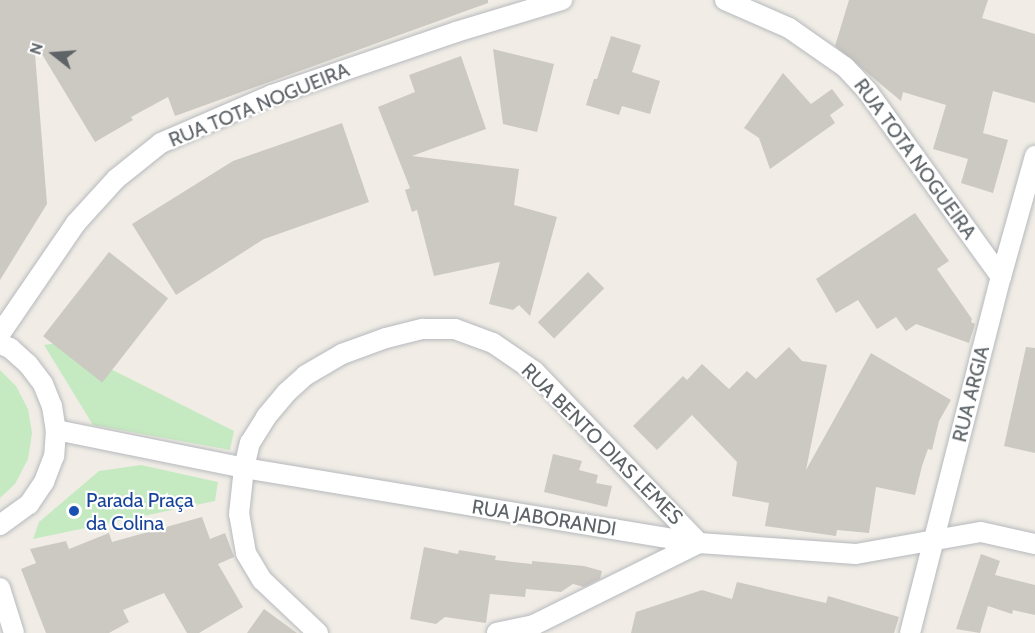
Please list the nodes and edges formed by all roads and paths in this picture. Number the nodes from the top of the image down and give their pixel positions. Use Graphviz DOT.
graph roads {
  1 [pos="562,0"];
  2 [pos="725,0"];
  3 [pos="1035,156"];
  4 [pos="1000,277"];
  5 [pos="0,334"];
  6 [pos="0,344"];
  7 [pos="56,430"];
  8 [pos="244,468"];
  9 [pos="0,525"];
  10 [pos="936,539"];
  11 [pos="699,543"];
  12 [pos="1035,544"];
  13 [pos="0,588"];
  14 [pos="14,633"];
  15 [pos="318,633"];
  16 [pos="497,633"];
  17 [pos="910,633"];
  1 -- 5 [label="street, RUA TOTA NOGUEIRA"];
  2 -- 4 [label="street, RUA TOTA NOGUEIRA"];
  3 -- 4 [label="street, RUA ARGIA"];
  4 -- 10 [label="street, RUA ARGIA"];
  6 -- 7 [label="street"];
  7 -- 8 [label="street, RUA JABORANDI"];
  7 -- 9 [label="street"];
  8 -- 11 [label="street, RUA JABORANDI"];
  8 -- 11 [label="street, RUA BENTO DIAS LEMES"];
  8 -- 15 [label="street, RUA BENTO DIAS LEMES"];
  10 -- 11 [label="street, RUA JABORANDI"];
  10 -- 12 [label="street, RUA JABORANDI"];
  10 -- 17 [label="street, RUA ARGIA"];
  11 -- 16 [label="street"];
  13 -- 14 [label="street"];
}
